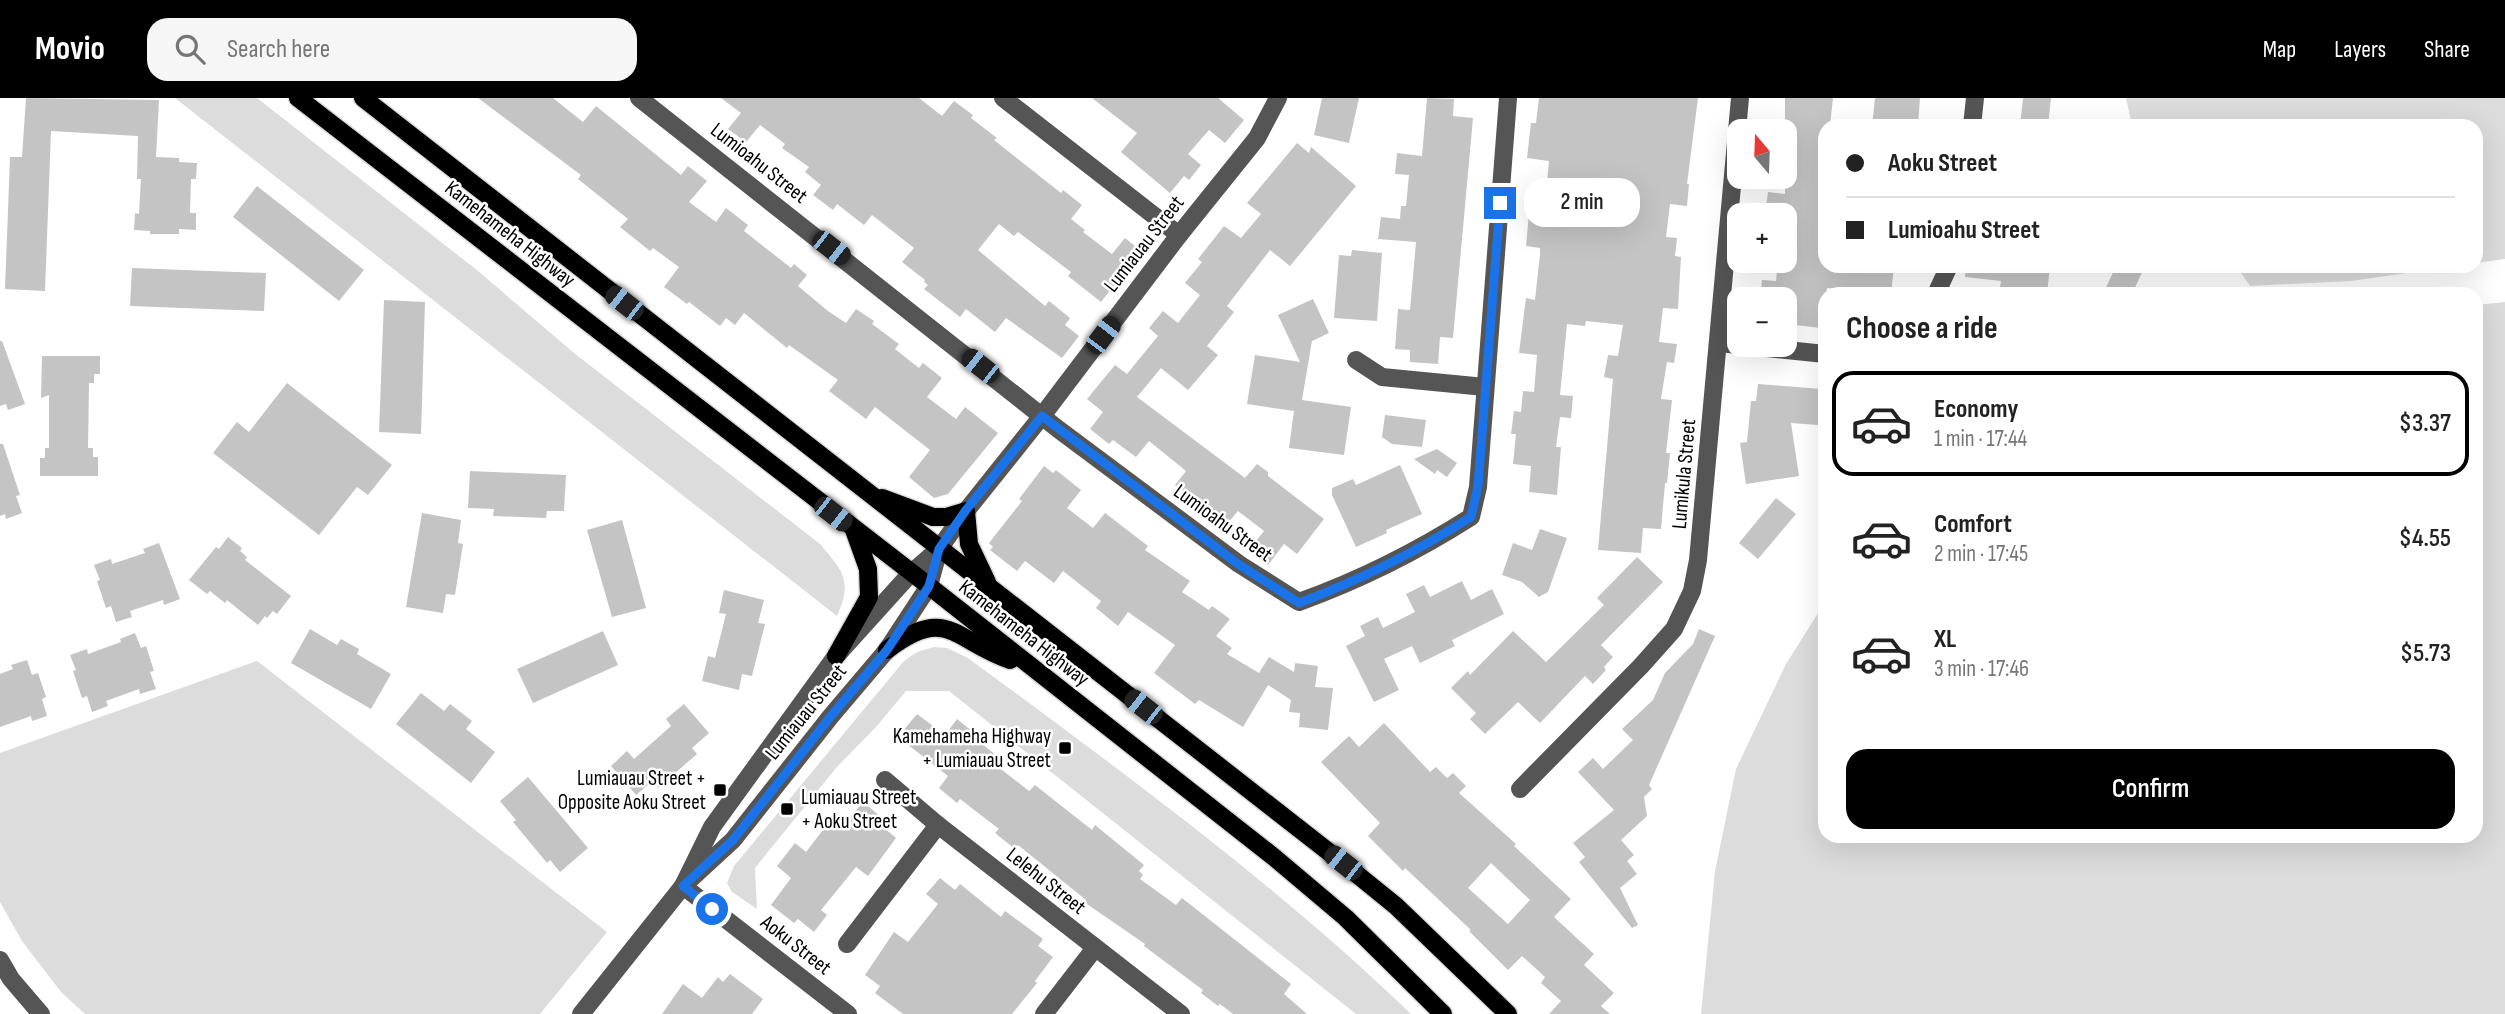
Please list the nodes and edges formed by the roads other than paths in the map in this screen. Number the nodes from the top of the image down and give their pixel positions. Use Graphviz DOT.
graph roads {
  1 [pos="298,98"];
  2 [pos="363,98"];
  3 [pos="639,98"];
  4 [pos="1003,98"];
  5 [pos="1279,98"];
  6 [pos="1508,98"];
  7 [pos="1740,98"];
  8 [pos="1975,98"];
  9 [pos="1973,119"];
  10 [pos="1179,235"];
  11 [pos="1719,343"];
  12 [pos="1818,353"];
  13 [pos="1356,360"];
  14 [pos="1485,387"];
  15 [pos="1042,416"];
  16 [pos="863,491"];
  17 [pos="966,510"];
  18 [pos="854,530"];
  19 [pos="939,549"];
  20 [pos="911,573"];
  21 [pos="929,586"];
  22 [pos="991,588"];
  23 [pos="887,650"];
  24 [pos="836,656"];
  25 [pos="1028,666"];
  26 [pos="885,780"];
  27 [pos="1520,789"];
  28 [pos="939,825"];
  29 [pos="683,886"];
  30 [pos="846,944"];
  31 [pos="1095,948"];
  32 [pos="0,960"];
  33 [pos="41,1014"];
  34 [pos="581,1014"];
  35 [pos="848,1014"];
  36 [pos="1044,1014"];
  37 [pos="1181,1014"];
  38 [pos="1443,1014"];
  39 [pos="1508,1014"];
  1 -- 18 [label="main road, Kamehameha Highway"];
  2 -- 16 [label="main road, Kamehameha Highway"];
  3 -- 15 [label="street, Lumioahu Street"];
  4 -- 10 [label="street"];
  5 -- 10 [label="street, Lumiauau Street"];
  6 -- 14 [label="street, Lumioahu Street"];
  7 -- 11 [label="street, Lumikula Street"];
  8 -- 9 [label="street"];
  10 -- 15 [label="street, Lumiauau Street"];
  11 -- 12 [label="street"];
  11 -- 27 [label="street, Lumikula Street"];
  13 -- 14 [label="street"];
  14 -- 15 [label="street, Lumioahu Street"];
  15 -- 17 [label="street, Lumiauau Street"];
  16 -- 17 [label="main road"];
  16 -- 19 [label="main road, Kamehameha Highway"];
  17 -- 19 [label="street, Lumiauau Street"];
  17 -- 22 [label="main road"];
  18 -- 20 [label="main road, Kamehameha Highway"];
  18 -- 24 [label="main road"];
  19 -- 20 [label="street, Lumiauau Street"];
  19 -- 21 [label="street, Lumiauau Street"];
  19 -- 22 [label="main road, Kamehameha Highway"];
  20 -- 21 [label="main road, Kamehameha Highway"];
  20 -- 24 [label="street, Lumiauau Street"];
  21 -- 23 [label="street, Lumiauau Street"];
  21 -- 25 [label="main road, Kamehameha Highway"];
  22 -- 39 [label="main road, Kamehameha Highway"];
  23 -- 25 [label="main road"];
  23 -- 29 [label="street, Lumiauau Street"];
  24 -- 29 [label="street, Lumiauau Street"];
  25 -- 38 [label="main road, Kamehameha Highway"];
  26 -- 28 [label="street, Lelehu Street"];
  28 -- 30 [label="street"];
  28 -- 31 [label="street, Lelehu Street"];
  29 -- 34 [label="street, Lumiauau Street"];
  29 -- 35 [label="street, Aoku Street"];
  31 -- 36 [label="street"];
  31 -- 37 [label="street, Lelehu Street"];
  32 -- 33 [label="street"];
}
